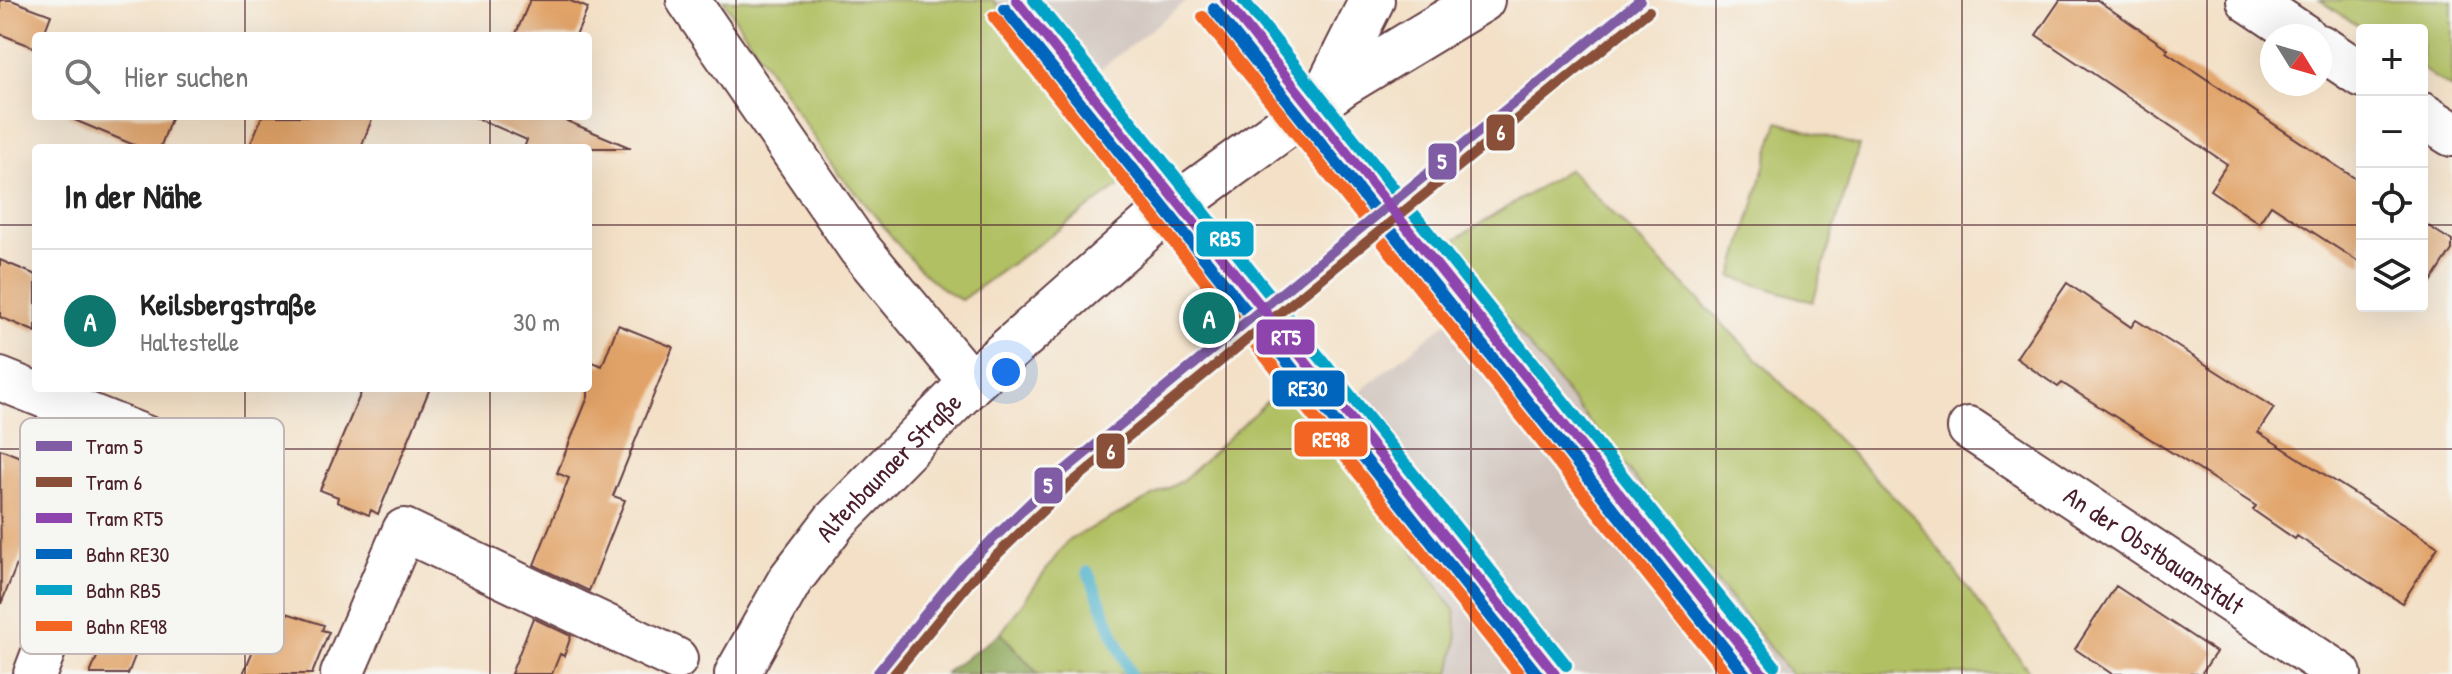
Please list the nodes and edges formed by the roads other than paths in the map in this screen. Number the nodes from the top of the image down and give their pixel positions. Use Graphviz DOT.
graph roads {
  1 [pos="688,0"];
  2 [pos="1372,0"];
  3 [pos="2249,0"];
  4 [pos="1469,3"];
  5 [pos="2285,24"];
  6 [pos="2332,55"];
  7 [pos="2356,71"];
  8 [pos="1323,98"];
  9 [pos="2428,119"];
  10 [pos="2452,134"];
  11 [pos="0,379"];
  12 [pos="971,383"];
  13 [pos="93,418"];
  14 [pos="1969,428"];
  15 [pos="43,654"];
  16 [pos="676,659"];
  17 [pos="35,674"];
  18 [pos="342,674"];
  19 [pos="737,674"];
  20 [pos="2340,674"];
  1 -- 12 [label="street"];
  2 -- 8 [label="main road"];
  3 -- 5 [label="main road"];
  4 -- 8 [label="main road, Altenbaunaer Straße"];
  6 -- 7 [label="main road"];
  8 -- 12 [label="main road, Altenbaunaer Straße"];
  9 -- 10 [label="main road"];
  11 -- 13 [label="street"];
  12 -- 19 [label="main road, Altenbaunaer Straße"];
  14 -- 20 [label="street, An der Obstbauanstalt"];
  15 -- 17 [label="street"];
  16 -- 18 [label="street"];
}
